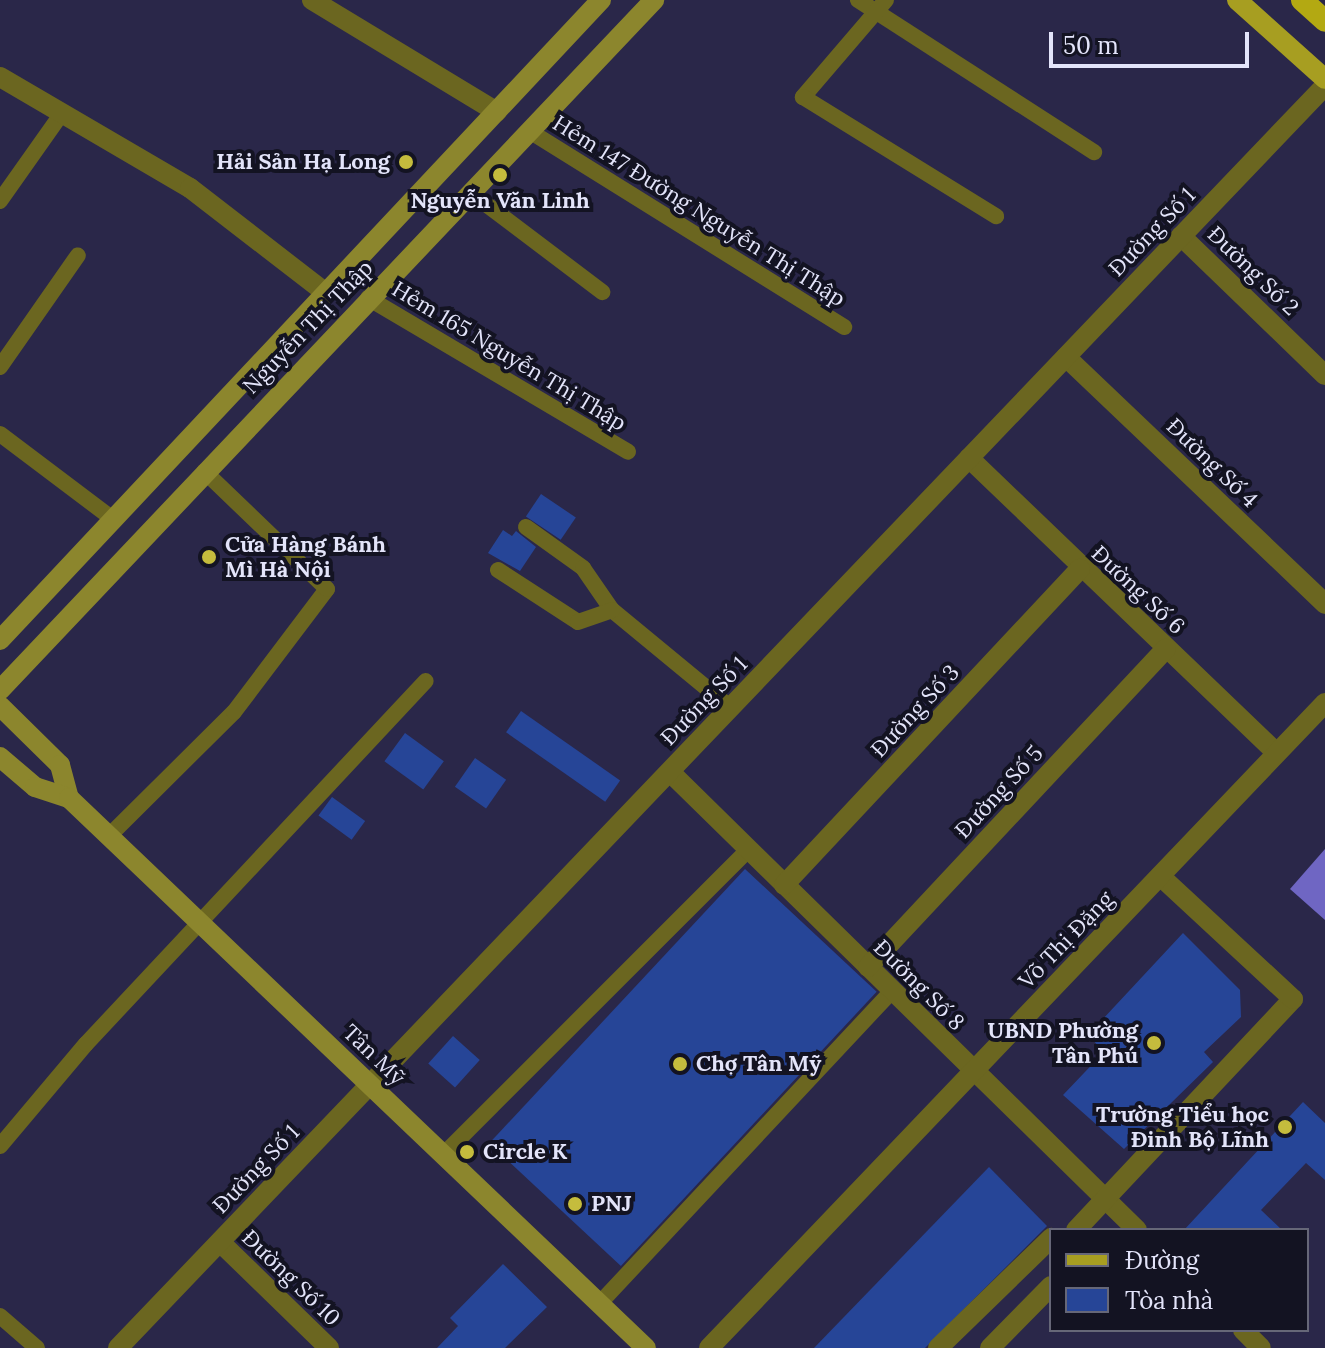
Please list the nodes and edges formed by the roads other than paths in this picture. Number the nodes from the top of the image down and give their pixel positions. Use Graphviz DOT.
graph roads {
  1 [pos="312,0"];
  2 [pos="601,0"];
  3 [pos="654,0"];
  4 [pos="858,0"];
  5 [pos="1237,0"];
  6 [pos="1302,0"];
  7 [pos="881,6"];
  8 [pos="1325,21"];
  9 [pos="0,77"];
  10 [pos="1325,79"];
  11 [pos="1325,86"];
  12 [pos="497,112"];
  13 [pos="62,113"];
  14 [pos="531,132"];
  15 [pos="1094,152"];
  16 [pos="470,192"];
  17 [pos="0,201"];
  18 [pos="996,216"];
  19 [pos="1181,236"];
  20 [pos="78,255"];
  21 [pos="602,292"];
  22 [pos="326,293"];
  23 [pos="368,298"];
  24 [pos="844,327"];
  25 [pos="1066,357"];
  26 [pos="0,367"];
  27 [pos="1325,375"];
  28 [pos="0,434"];
  29 [pos="628,452"];
  30 [pos="969,458"];
  31 [pos="204,471"];
  32 [pos="114,520"];
  33 [pos="526,527"];
  34 [pos="1080,569"];
  35 [pos="498,570"];
  36 [pos="1325,604"];
  37 [pos="612,610"];
  38 [pos="0,640"];
  39 [pos="1166,649"];
  40 [pos="426,681"];
  41 [pos="0,690"];
  42 [pos="1325,703"];
  43 [pos="0,706"];
  44 [pos="731,708"];
  45 [pos="1277,753"];
  46 [pos="0,757"];
  47 [pos="670,772"];
  48 [pos="69,798"];
  49 [pos="109,836"];
  50 [pos="749,849"];
  51 [pos="1160,876"];
  52 [pos="784,885"];
  53 [pos="200,923"];
  54 [pos="868,967"];
  55 [pos="892,991"];
  56 [pos="973,1072"];
  57 [pos="370,1084"];
  58 [pos="0,1146"];
  59 [pos="444,1154"];
  60 [pos="1104,1199"];
  61 [pos="1077,1228"];
  62 [pos="1135,1228"];
  63 [pos="1049,1240"];
  64 [pos="220,1242"];
  65 [pos="1049,1288"];
  66 [pos="600,1303"];
  67 [pos="0,1316"];
  68 [pos="1245,1332"];
  69 [pos="37,1348"];
  70 [pos="118,1348"];
  71 [pos="329,1348"];
  72 [pos="646,1348"];
  73 [pos="709,1348"];
  74 [pos="938,1348"];
  75 [pos="990,1348"];
  76 [pos="1261,1348"];
  1 -- 12 [label="street"];
  2 -- 12 [label="main road, Nguyễn Thị Thập"];
  3 -- 14 [label="main road, Nguyễn Thị Thập"];
  4 -- 7 [label="lane"];
  5 -- 10 [label="main road"];
  6 -- 8 [label="highway"];
  7 -- 15 [label="lane"];
  7 -- 18 [label="lane"];
  9 -- 13 [label="street"];
  11 -- 19 [label="street, Đường Số 1"];
  12 -- 22 [label="main road, Nguyễn Thị Thập"];
  13 -- 17 [label="lane"];
  13 -- 22 [label="street"];
  14 -- 16 [label="main road, Nguyễn Thị Thập"];
  14 -- 24 [label="lane, Hẻm 147 Đường Nguyễn Thị Thập"];
  16 -- 21 [label="lane"];
  16 -- 23 [label="main road, Nguyễn Thị Thập"];
  19 -- 25 [label="street, Đường Số 1"];
  19 -- 27 [label="street, Đường Số 2"];
  20 -- 26 [label="lane"];
  22 -- 32 [label="main road, Nguyễn Thị Thập"];
  23 -- 29 [label="lane, Hẻm 165 Nguyễn Thị Thập"];
  23 -- 31 [label="main road, Nguyễn Thị Thập"];
  25 -- 30 [label="street, Đường Số 1"];
  25 -- 36 [label="street, Đường Số 4"];
  28 -- 32 [label="lane"];
  30 -- 34 [label="street, Đường Số 6"];
  30 -- 44 [label="street, Đường Số 1"];
  31 -- 41 [label="main road, Nguyễn Thị Thập"];
  31 -- 49 [label="lane"];
  32 -- 38 [label="main road, Nguyễn Thị Thập"];
  33 -- 37 [label="lane"];
  34 -- 39 [label="street, Đường Số 6"];
  34 -- 52 [label="street, Đường Số 3"];
  35 -- 37 [label="lane"];
  37 -- 44 [label="lane"];
  39 -- 45 [label="street, Đường Số 6"];
  39 -- 54 [label="street, Đường Số 5"];
  40 -- 53 [label="lane"];
  42 -- 45 [label="street, Võ Thị Đặng"];
  43 -- 48 [label="main road, Tân Mỹ"];
  44 -- 47 [label="street, Đường Số 1"];
  45 -- 51 [label="street, Võ Thị Đặng"];
  46 -- 48 [label="main road, Tân Mỹ"];
  47 -- 50 [label="street, Đường Số 8"];
  47 -- 57 [label="street, Đường Số 1"];
  48 -- 49 [label="main road, Tân Mỹ"];
  49 -- 53 [label="main road, Tân Mỹ"];
  50 -- 52 [label="street, Đường Số 8"];
  50 -- 59 [label="lane"];
  51 -- 56 [label="street, Võ Thị Đặng"];
  51 -- 60 [label="street"];
  52 -- 54 [label="street, Đường Số 8"];
  53 -- 57 [label="main road, Tân Mỹ"];
  53 -- 58 [label="lane"];
  54 -- 55 [label="street, Đường Số 8"];
  55 -- 56 [label="street, Đường Số 8"];
  55 -- 66 [label="lane"];
  56 -- 60 [label="street, Đường Số 8"];
  56 -- 73 [label="street, Võ Thị Đặng"];
  57 -- 59 [label="main road, Tân Mỹ"];
  57 -- 64 [label="street, Đường Số 1"];
  59 -- 66 [label="main road, Tân Mỹ"];
  60 -- 61 [label="street"];
  60 -- 62 [label="street, Đường Số 8"];
  63 -- 74 [label="street"];
  64 -- 70 [label="street, Đường Số 1"];
  64 -- 71 [label="street, Đường Số 10"];
  65 -- 75 [label="street"];
  66 -- 72 [label="main road, Tân Mỹ"];
  67 -- 69 [label="lane"];
  68 -- 76 [label="street"];
}
